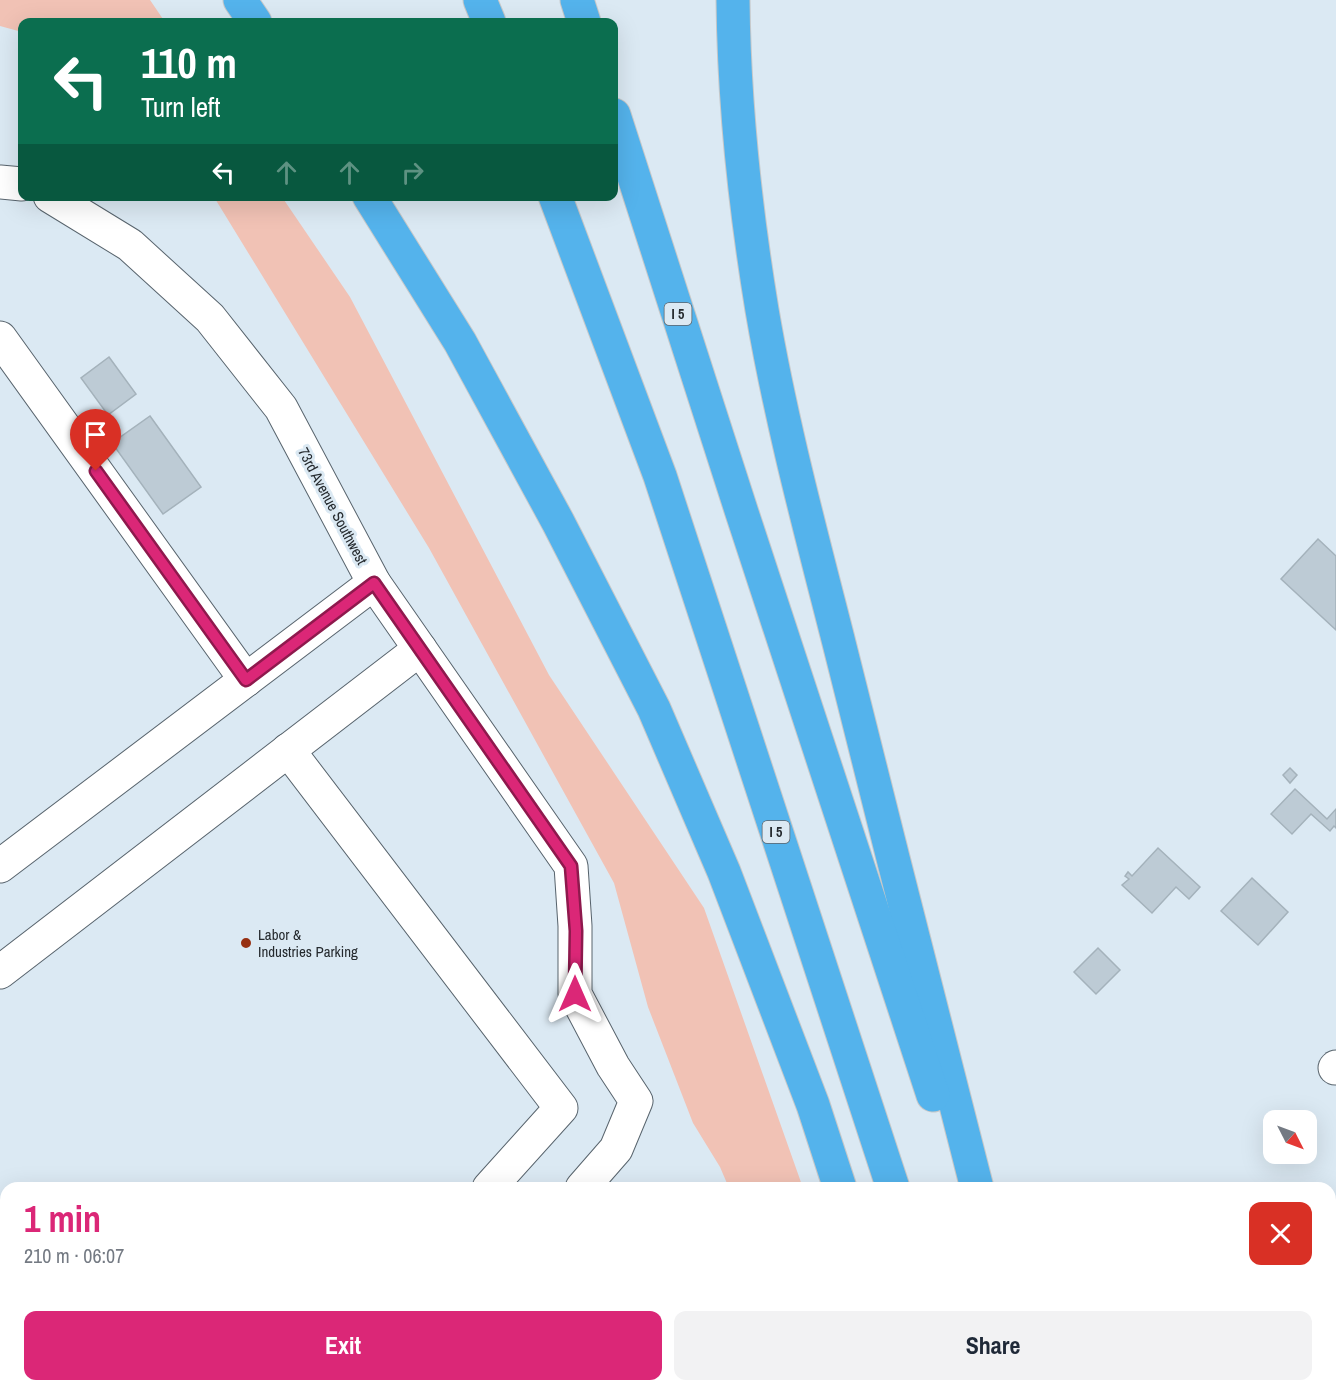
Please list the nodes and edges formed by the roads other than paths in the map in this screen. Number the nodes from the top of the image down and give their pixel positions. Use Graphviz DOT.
graph roads {
  1 [pos="240,0"];
  2 [pos="480,0"];
  3 [pos="577,0"];
  4 [pos="733,0"];
  5 [pos="252,18"];
  6 [pos="487,18"];
  7 [pos="583,18"];
  8 [pos="618,126"];
  9 [pos="0,182"];
  10 [pos="18,184"];
  11 [pos="58,201"];
  12 [pos="372,201"];
  13 [pos="557,201"];
  14 [pos="0,338"];
  15 [pos="374,583"];
  16 [pos="420,649"];
  17 [pos="246,680"];
  18 [pos="288,750"];
  19 [pos="0,866"];
  20 [pos="0,972"];
  21 [pos="494,1182"];
  22 [pos="587,1182"];
  23 [pos="838,1182"];
  24 [pos="891,1182"];
  25 [pos="961,1182"];
  26 [pos="975,1182"];
  1 -- 5 [label="highway"];
  2 -- 6 [label="highway"];
  3 -- 7 [label="highway"];
  4 -- 26 [label="highway"];
  8 -- 25 [label="highway, I 5"];
  9 -- 10 [label="street"];
  11 -- 15 [label="street, 73rd Avenue Southwest"];
  12 -- 23 [label="highway"];
  13 -- 24 [label="highway, I 5"];
  14 -- 17 [label="street"];
  15 -- 16 [label="street, 73rd Avenue Southwest"];
  15 -- 17 [label="street"];
  16 -- 18 [label="street"];
  16 -- 22 [label="street, 73rd Avenue Southwest"];
  17 -- 19 [label="street"];
  18 -- 20 [label="street"];
  18 -- 21 [label="street"];
}
